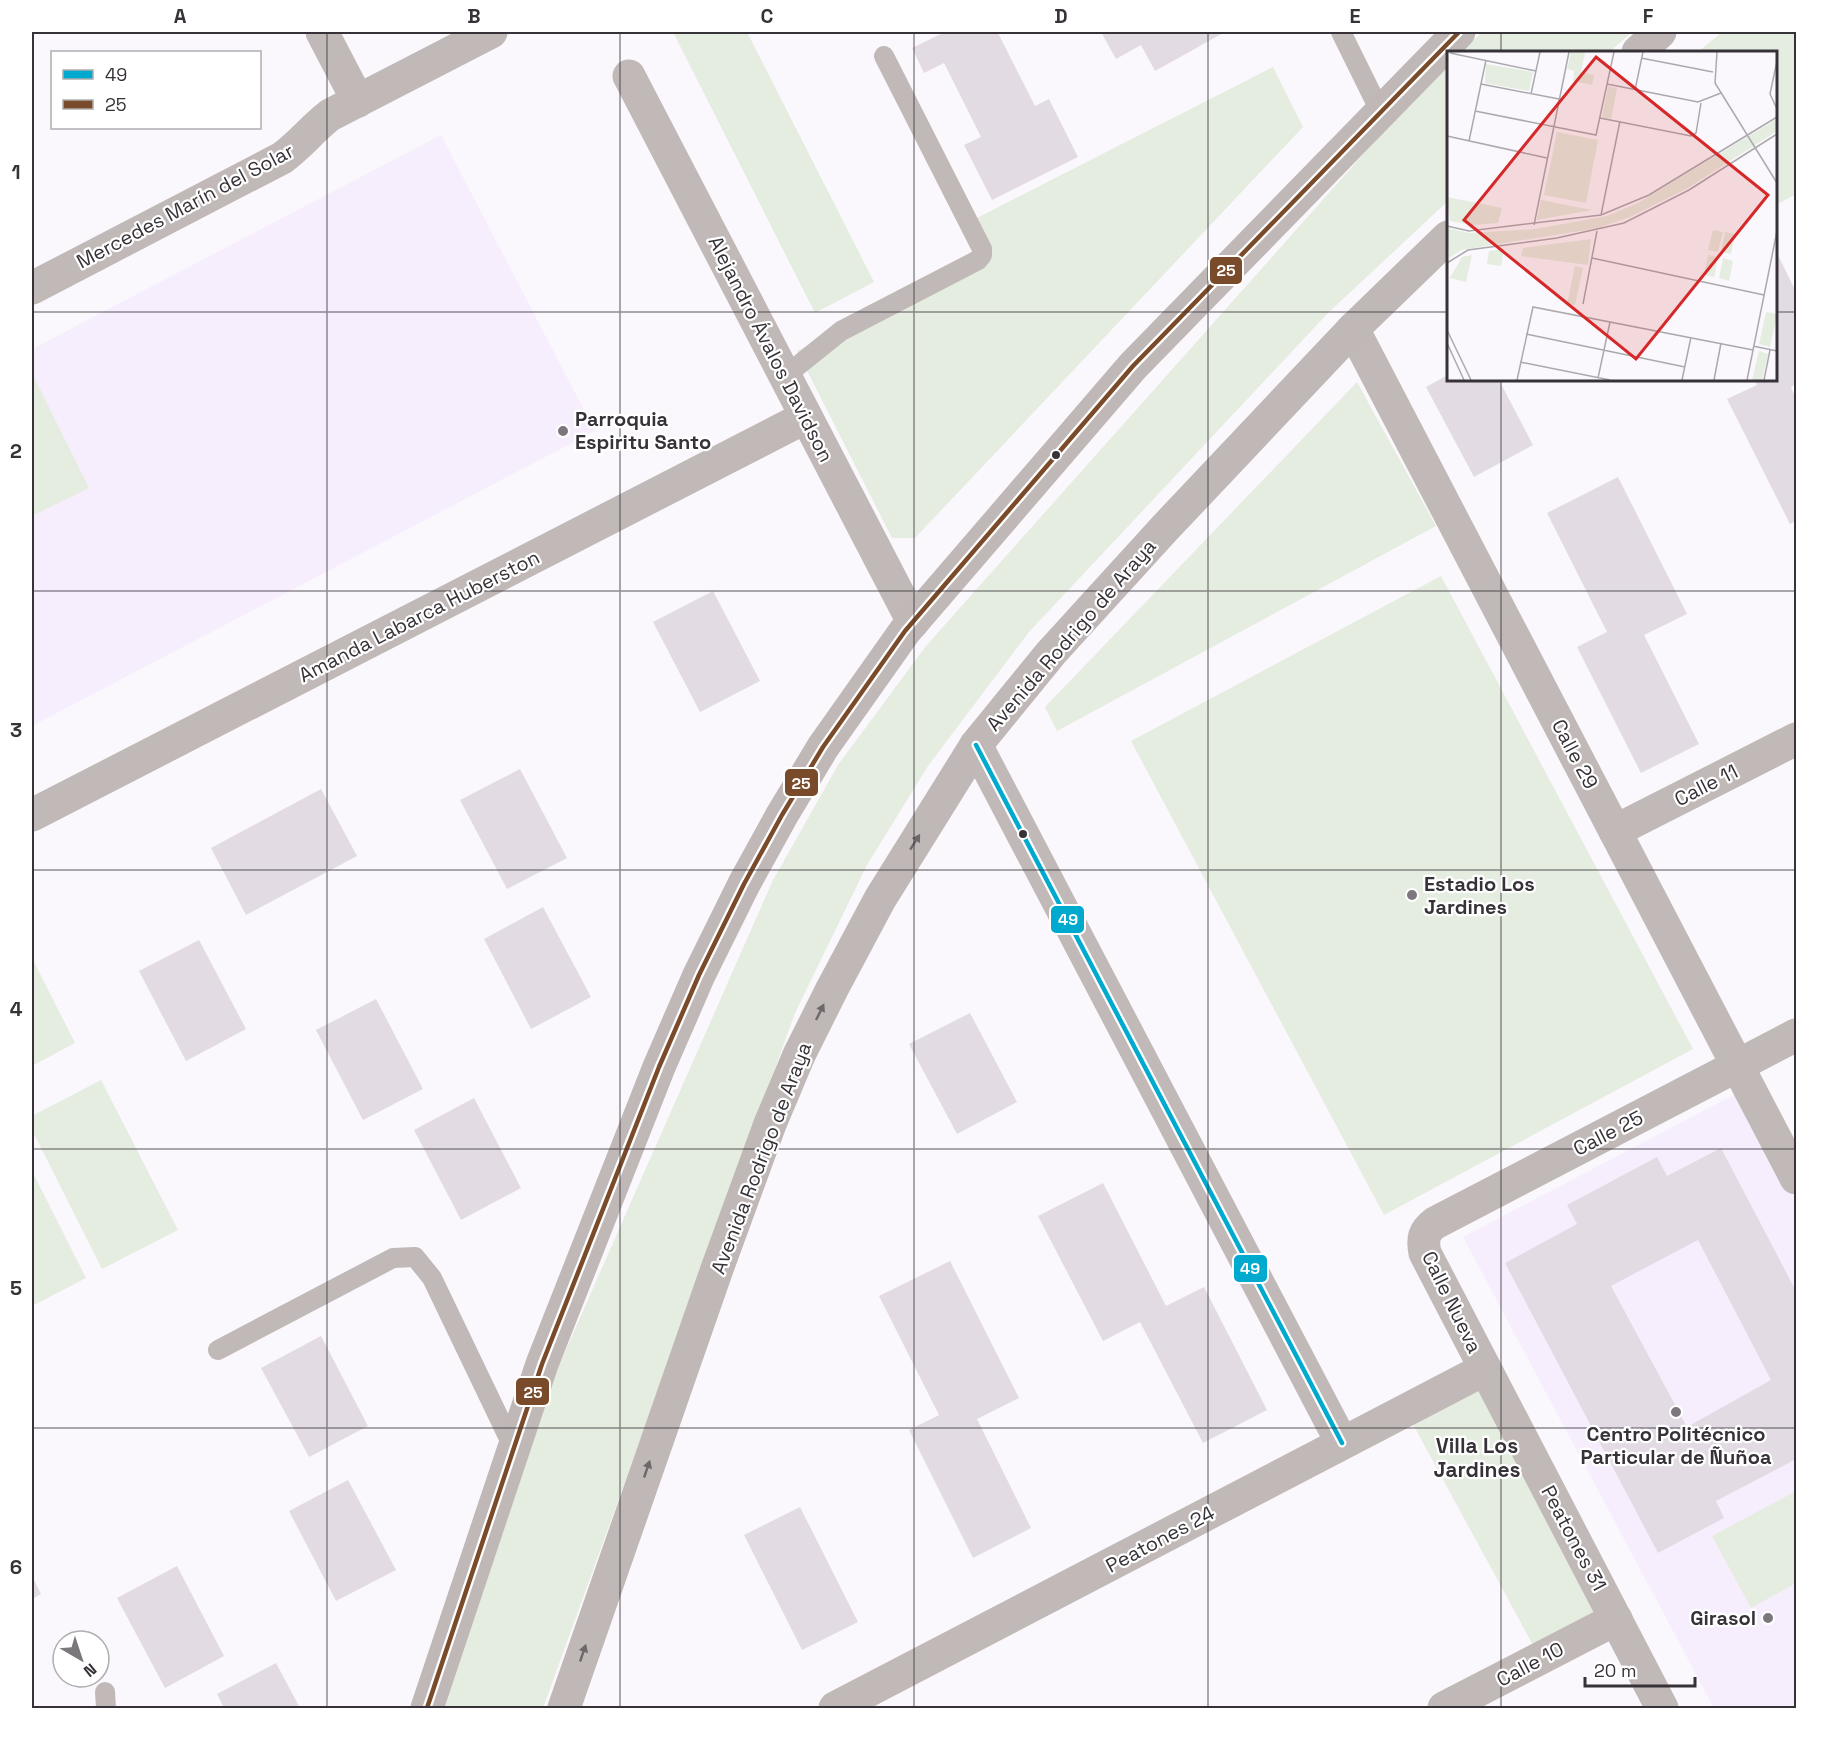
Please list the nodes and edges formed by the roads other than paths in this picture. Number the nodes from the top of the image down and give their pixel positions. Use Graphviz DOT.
graph roads {
  1 [pos="322,32"];
  2 [pos="491,32"];
  3 [pos="1341,32"];
  4 [pos="1459,32"];
  5 [pos="1660,32"];
  6 [pos="1639,51"];
  7 [pos="884,56"];
  8 [pos="629,76"];
  9 [pos="358,101"];
  10 [pos="1380,111"];
  11 [pos="1447,239"];
  12 [pos="32,288"];
  13 [pos="1353,329"];
  14 [pos="785,376"];
  15 [pos="806,417"];
  16 [pos="913,622"];
  17 [pos="1797,739"];
  18 [pos="976,745"];
  19 [pos="32,815"];
  20 [pos="1615,831"];
  21 [pos="1797,1035"];
  22 [pos="1737,1066"];
  23 [pos="1797,1178"];
  24 [pos="1424,1235"];
  25 [pos="218,1350"];
  26 [pos="1485,1369"];
  27 [pos="1342,1443"];
  28 [pos="514,1449"];
  29 [pos="1616,1619"];
  30 [pos="427,1708"];
  31 [pos="564,1708"];
  32 [pos="835,1708"];
  33 [pos="1444,1708"];
  34 [pos="1662,1708"];
  1 -- 9 [label="street"];
  2 -- 9 [label="street, Mercedes Marín del Solar"];
  3 -- 10 [label="lane"];
  4 -- 10 [label="main road"];
  5 -- 6 [label="main road"];
  7 -- 14 [label="lane"];
  8 -- 14 [label="street, Alejandro Ávalos Davidson"];
  9 -- 12 [label="street, Mercedes Marín del Solar"];
  10 -- 16 [label="main road"];
  11 -- 13 [label="main road, Avenida Rodrigo de Araya"];
  13 -- 18 [label="main road, Avenida Rodrigo de Araya"];
  13 -- 20 [label="street, Calle 29"];
  14 -- 15 [label="street, Alejandro Ávalos Davidson"];
  15 -- 16 [label="street, Alejandro Ávalos Davidson"];
  15 -- 19 [label="street, Amanda Labarca Huberston"];
  16 -- 28 [label="main road"];
  17 -- 20 [label="street, Calle 11"];
  18 -- 27 [label="street"];
  31 -- 18 [label="main road, Avenida Rodrigo de Araya, one-way"];
  20 -- 22 [label="street, Calle 29"];
  21 -- 22 [label="street, Calle 25"];
  22 -- 23 [label="street, Calle 29"];
  22 -- 24 [label="street, Calle 25"];
  24 -- 26 [label="street, Calle Nueva"];
  25 -- 28 [label="lane"];
  26 -- 27 [label="street, Peatones 24"];
  26 -- 29 [label="street, Peatones 31"];
  27 -- 32 [label="street, Peatones 24"];
  28 -- 30 [label="main road"];
  29 -- 33 [label="street, Calle 10"];
  29 -- 34 [label="street, Peatones 31"];
}
